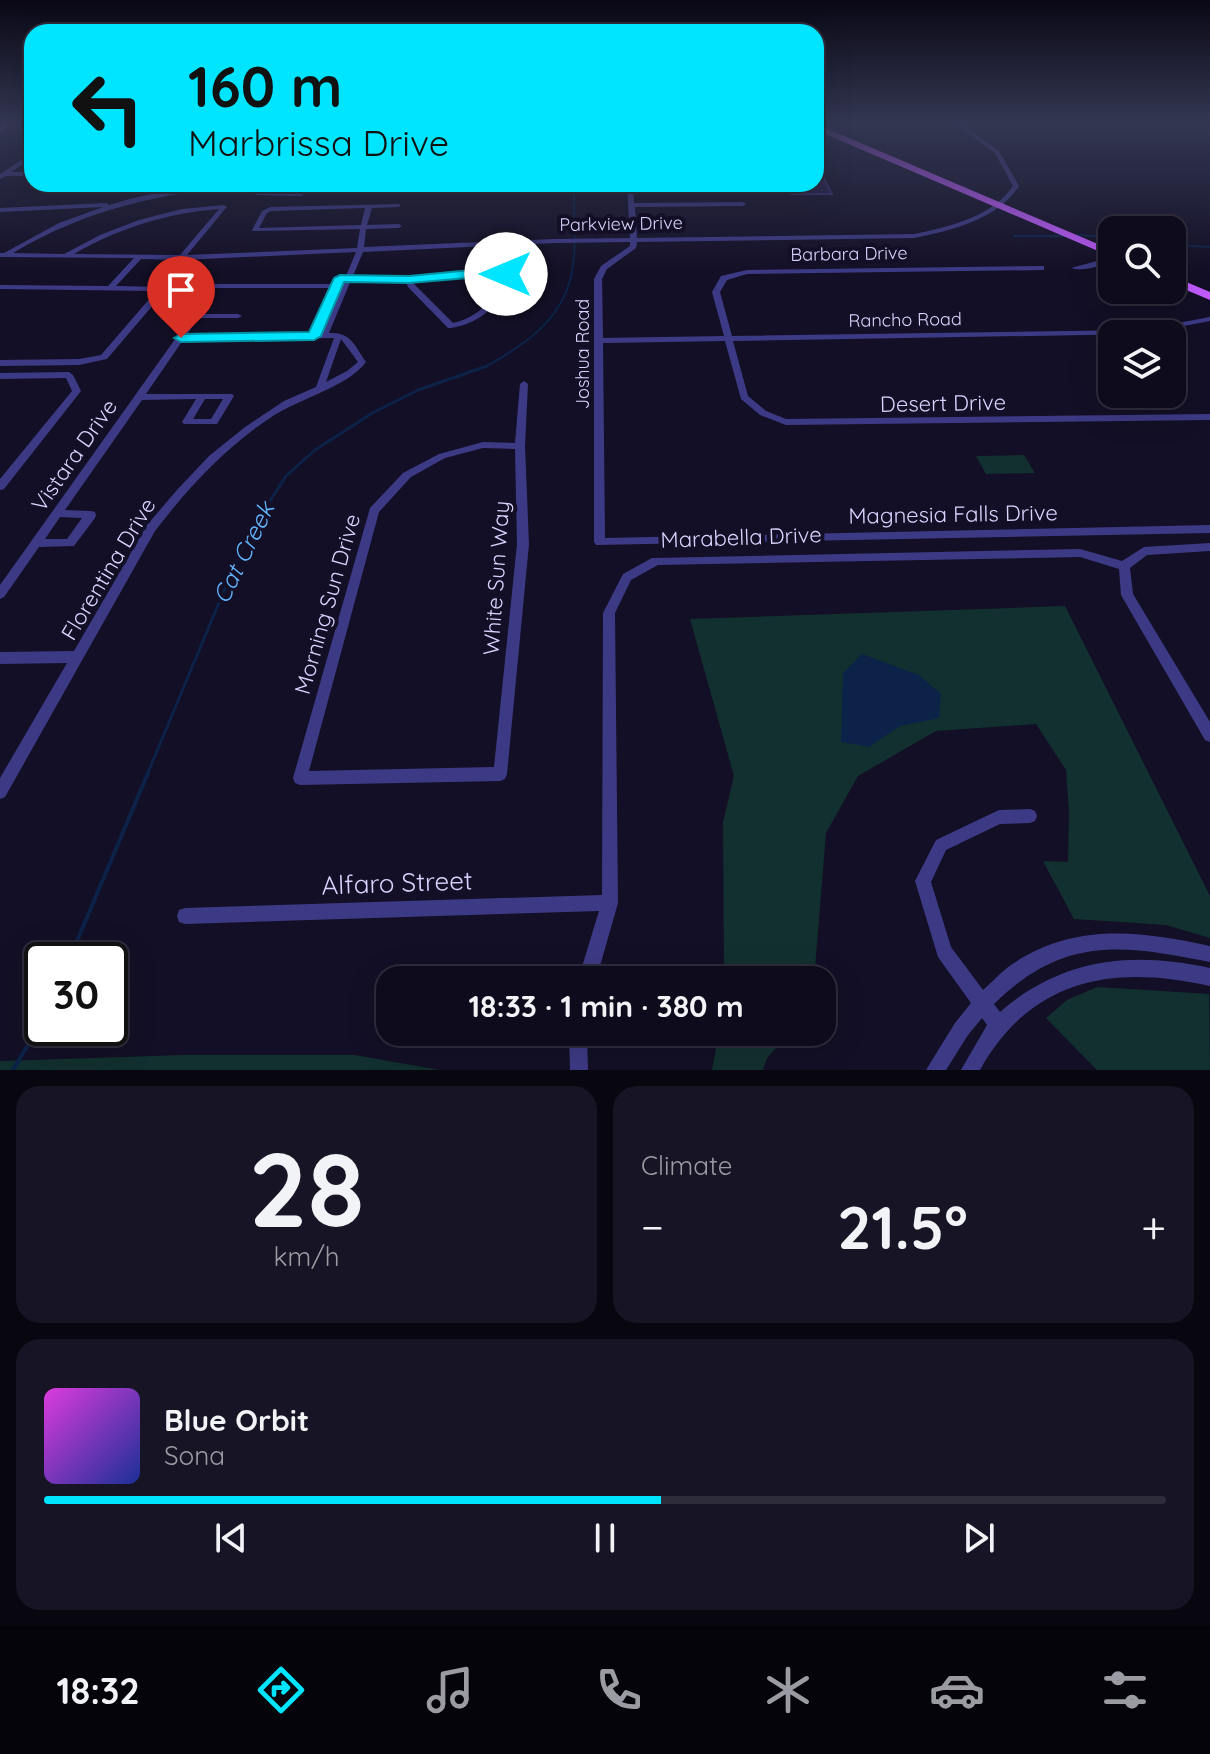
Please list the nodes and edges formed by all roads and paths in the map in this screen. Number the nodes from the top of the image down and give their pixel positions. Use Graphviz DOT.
graph roads {
  1 [pos="928,173"];
  2 [pos="934,173"];
  3 [pos="1009,173"];
  4 [pos="24,174"];
  5 [pos="1,175"];
  6 [pos="170,192"];
  7 [pos="631,192"];
  8 [pos="258,194"];
  9 [pos="301,194"];
  10 [pos="999,202"];
  11 [pos="743,204"];
  12 [pos="110,205"];
  13 [pos="398,205"];
  14 [pos="632,205"];
  15 [pos="369,206"];
  16 [pos="293,207"];
  17 [pos="0,210"];
  18 [pos="399,226"];
  19 [pos="362,228"];
  20 [pos="635,240"];
  21 [pos="1098,247"];
  22 [pos="356,251"];
  23 [pos="2,255"];
  24 [pos="64,256"];
  25 [pos="134,258"];
  26 [pos="181,258"];
  27 [pos="1098,263"];
  28 [pos="1041,268"];
  29 [pos="1075,268"];
  30 [pos="1186,278"];
  31 [pos="409,279"];
  32 [pos="342,282"];
  33 [pos="198,286"];
  34 [pos="1186,286"];
  35 [pos="0,287"];
  36 [pos="108,287"];
  37 [pos="1210,288"];
  38 [pos="1210,296"];
  39 [pos="330,306"];
  40 [pos="1210,319"];
  41 [pos="325,322"];
  42 [pos="339,335"];
  43 [pos="319,336"];
  44 [pos="225,337"];
  45 [pos="181,338"];
  46 [pos="729,338"];
  47 [pos="598,341"];
  48 [pos="0,363"];
  49 [pos="0,376"];
  50 [pos="524,384"];
  51 [pos="320,386"];
  52 [pos="140,397"];
  53 [pos="202,397"];
  54 [pos="1210,417"];
  55 [pos="520,446"];
  56 [pos="0,486"];
  57 [pos="58,513"];
  58 [pos="1210,529"];
  59 [pos="600,542"];
  60 [pos="36,543"];
  61 [pos="1210,547"];
  62 [pos="1124,566"];
  63 [pos="0,594"];
  64 [pos="78,657"];
  65 [pos="0,658"];
  66 [pos="1210,735"];
  67 [pos="300,778"];
  68 [pos="0,792"];
  69 [pos="1030,816"];
  70 [pos="610,903"];
  71 [pos="185,916"];
  72 [pos="1210,954"];
  73 [pos="591,966"];
  74 [pos="1210,977"];
  75 [pos="981,1002"];
  76 [pos="998,1025"];
  77 [pos="578,1046"];
  78 [pos="579,1070"];
  79 [pos="935,1070"];
  80 [pos="970,1070"];
  1 -- 10 [label="main road"];
  2 -- 10 [label="main road"];
  3 -- 10 [label="street"];
  4 -- 5 [label="street"];
  6 -- 12 [label="street"];
  7 -- 14 [label="street"];
  8 -- 9 [label="street"];
  9 -- 16 [label="street"];
  10 -- 20 [label="street, Parkview Drive"];
  10 -- 21 [label="main road"];
  11 -- 14 [label="street"];
  12 -- 17 [label="street"];
  12 -- 23 [label="street"];
  13 -- 15 [label="street"];
  14 -- 20 [label="street"];
  15 -- 16 [label="street"];
  15 -- 19 [label="street"];
  16 -- 19 [label="street"];
  18 -- 19 [label="street"];
  19 -- 22 [label="street"];
  20 -- 22 [label="street, Parkview Drive"];
  20 -- 47 [label="street, Joshua Road"];
  22 -- 26 [label="street, Parkview Drive"];
  22 -- 32 [label="street"];
  23 -- 24 [label="street, Parkview Drive"];
  24 -- 25 [label="street, Parkview Drive"];
  24 -- 26 [label="street"];
  25 -- 26 [label="street, Parkview Drive"];
  25 -- 36 [label="street"];
  27 -- 29 [label="street"];
  28 -- 46 [label="street, Barbara Drive"];
  30 -- 37 [label="main road"];
  31 -- 31 [label="street"];
  31 -- 32 [label="street"];
  32 -- 33 [label="street"];
  32 -- 39 [label="street"];
  34 -- 38 [label="main road"];
  35 -- 36 [label="street"];
  36 -- 48 [label="street"];
  39 -- 41 [label="street"];
  39 -- 41 [label="street"];
  40 -- 46 [label="street, Rancho Road"];
  41 -- 43 [label="street"];
  42 -- 43 [label="street"];
  42 -- 51 [label="street"];
  42 -- 51 [label="street, Florentina Drive"];
  43 -- 44 [label="street"];
  44 -- 45 [label="street"];
  44 -- 45 [label="street, Vistara Drive"];
  45 -- 52 [label="street, Vistara Drive"];
  46 -- 47 [label="street, Rancho Road"];
  46 -- 54 [label="street, Desert Drive"];
  47 -- 59 [label="street, Joshua Road"];
  49 -- 56 [label="street"];
  50 -- 55 [label="street, White Sun Way"];
  51 -- 64 [label="street, Florentina Drive"];
  52 -- 53 [label="street"];
  52 -- 57 [label="street, Vistara Drive"];
  55 -- 67 [label="street, Morning Sun Drive"];
  55 -- 67 [label="street, White Sun Way"];
  57 -- 60 [label="street, Vistara Drive"];
  57 -- 60 [label="street"];
  58 -- 59 [label="street, Magnesia Falls Drive"];
  60 -- 63 [label="street, Vistara Drive"];
  61 -- 62 [label="street"];
  62 -- 66 [label="street"];
  62 -- 70 [label="street, Marabella Drive"];
  64 -- 65 [label="street"];
  64 -- 68 [label="street, Florentina Drive"];
  69 -- 75 [label="street"];
  70 -- 71 [label="street, Alfaro Street"];
  70 -- 73 [label="street, Marabella Drive"];
  72 -- 75 [label="street"];
  74 -- 76 [label="street"];
  75 -- 76 [label="street"];
  75 -- 79 [label="street"];
  76 -- 80 [label="street"];
  77 -- 78 [label="street"];
}
